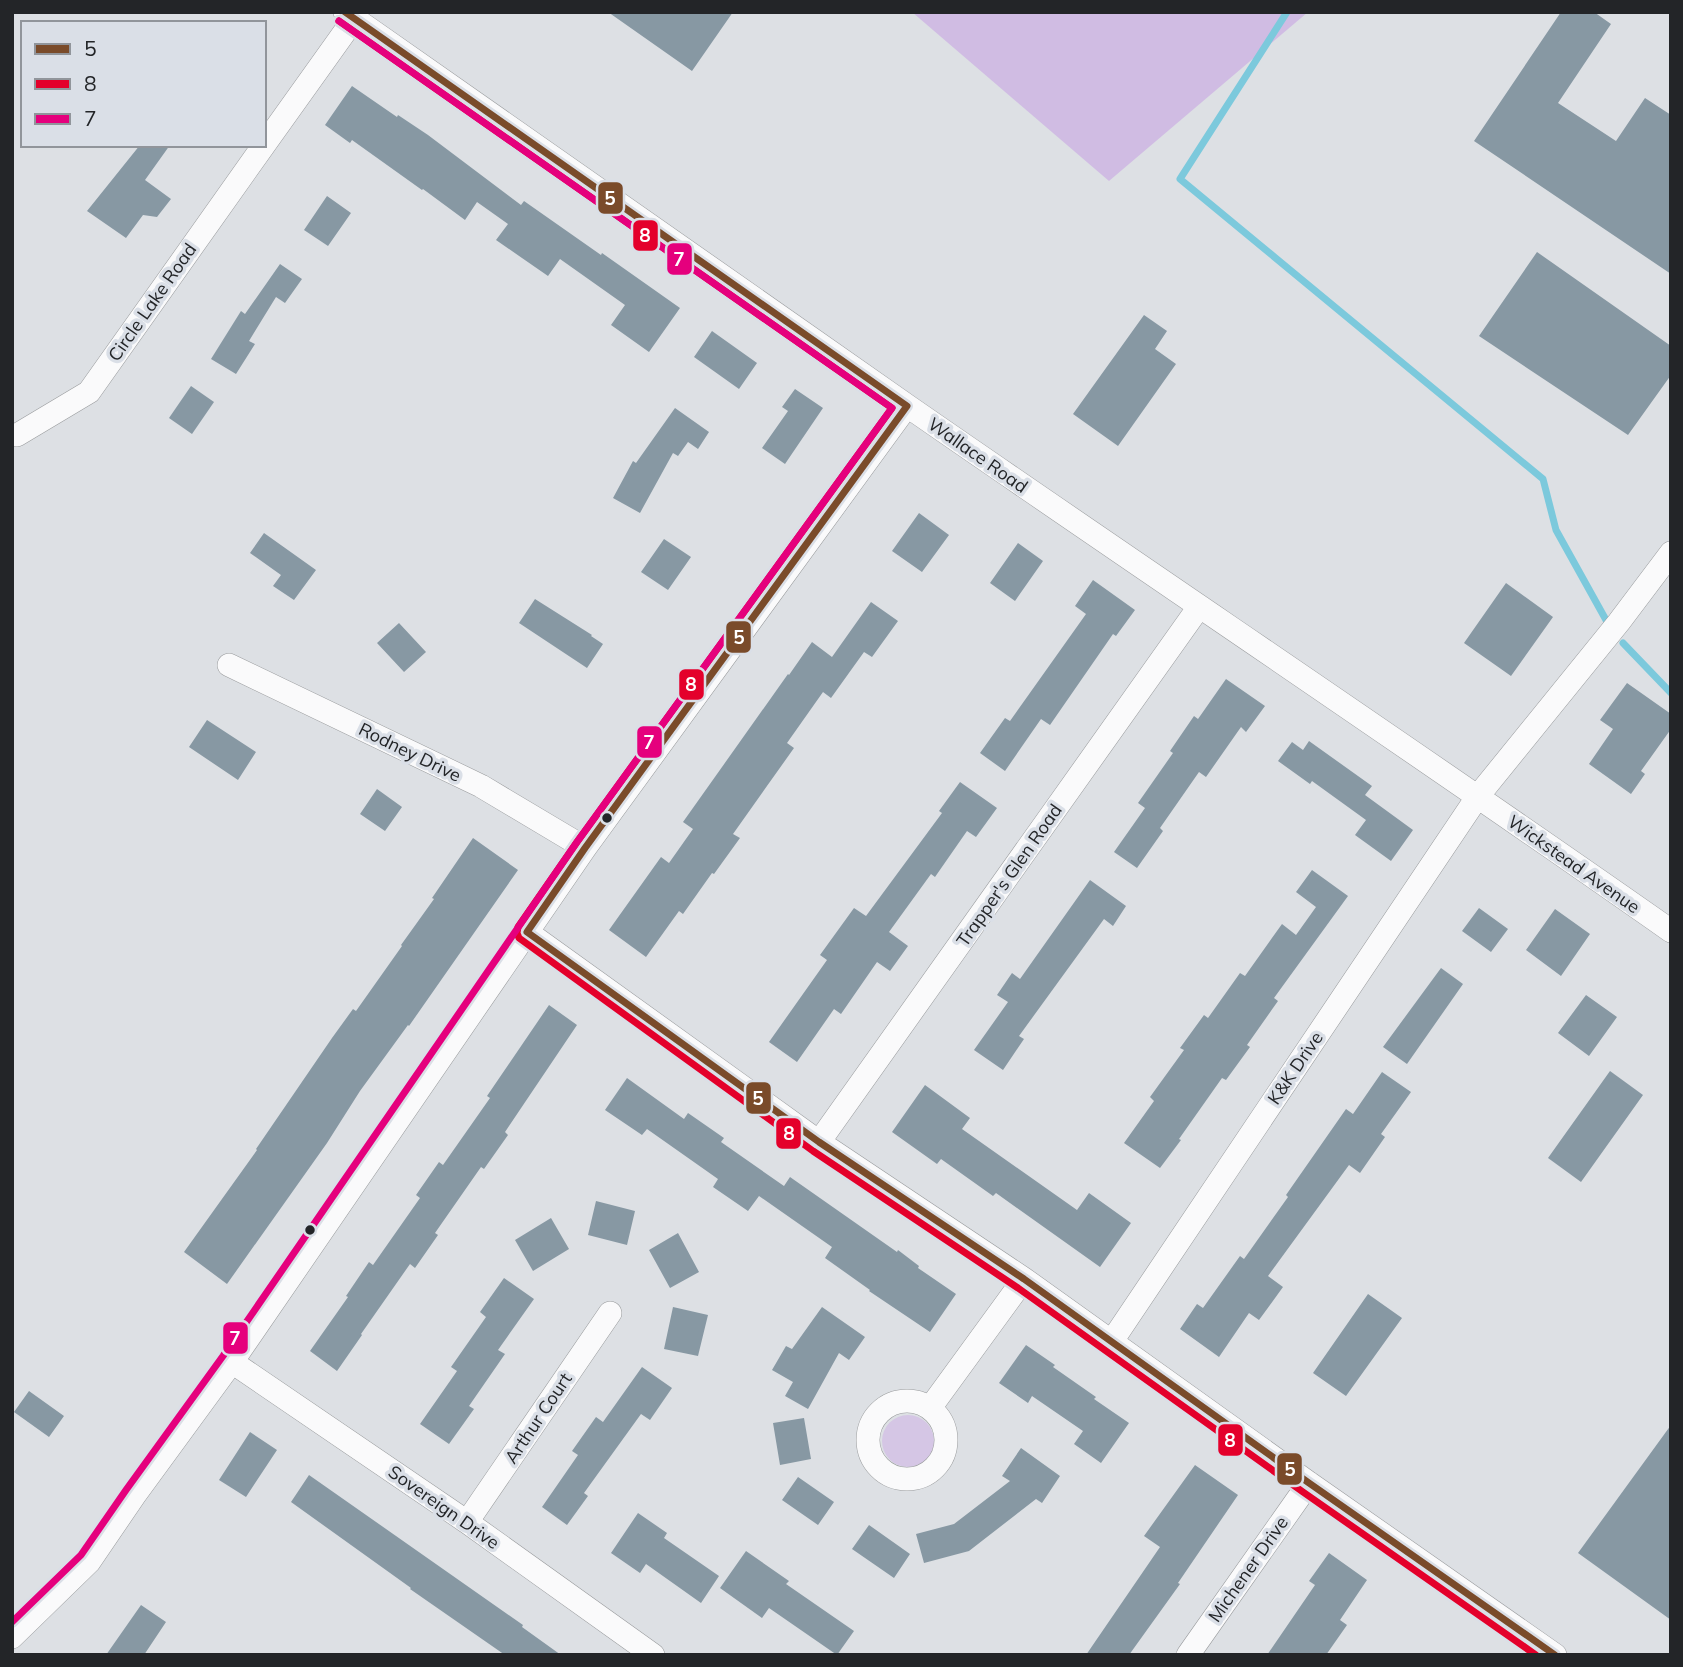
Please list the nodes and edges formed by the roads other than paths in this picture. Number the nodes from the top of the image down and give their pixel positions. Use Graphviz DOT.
graph roads {
  1 [pos="349,15"];
  2 [pos="266,142"];
  3 [pos="263,147"];
  4 [pos="907,406"];
  5 [pos="18,435"];
  6 [pos="1671,553"];
  7 [pos="1199,607"];
  8 [pos="229,665"];
  9 [pos="1478,796"];
  10 [pos="585,848"];
  11 [pos="1671,931"];
  12 [pos="527,932"];
  13 [pos="819,1142"];
  14 [pos="1024,1279"];
  15 [pos="610,1313"];
  16 [pos="1112,1341"];
  17 [pos="232,1362"];
  18 [pos="930,1408"];
  19 [pos="1308,1483"];
  20 [pos="467,1522"];
  21 [pos="12,1637"];
  22 [pos="653,1655"];
  23 [pos="1188,1655"];
  24 [pos="1555,1655"];
  1 -- 2 [label="street, Circle Lake Road"];
  1 -- 4 [label="street, Wallace Road"];
  3 -- 5 [label="street, Circle Lake Road"];
  4 -- 7 [label="street, Wallace Road"];
  4 -- 10 [label="street"];
  6 -- 9 [label="street, K&K Drive"];
  7 -- 9 [label="street, Wallace Road"];
  7 -- 13 [label="street, Trapper's Glen Road"];
  8 -- 10 [label="street, Rodney Drive"];
  9 -- 11 [label="street, Wickstead Avenue"];
  9 -- 16 [label="street, K&K Drive"];
  10 -- 12 [label="street"];
  12 -- 13 [label="street"];
  12 -- 17 [label="street"];
  13 -- 14 [label="street"];
  14 -- 16 [label="street"];
  14 -- 18 [label="street"];
  15 -- 20 [label="street, Arthur Court"];
  16 -- 19 [label="street"];
  17 -- 20 [label="street, Sovereign Drive"];
  17 -- 21 [label="street"];
  19 -- 23 [label="street, Michener Drive"];
  19 -- 24 [label="street"];
  20 -- 22 [label="street, Sovereign Drive"];
}
